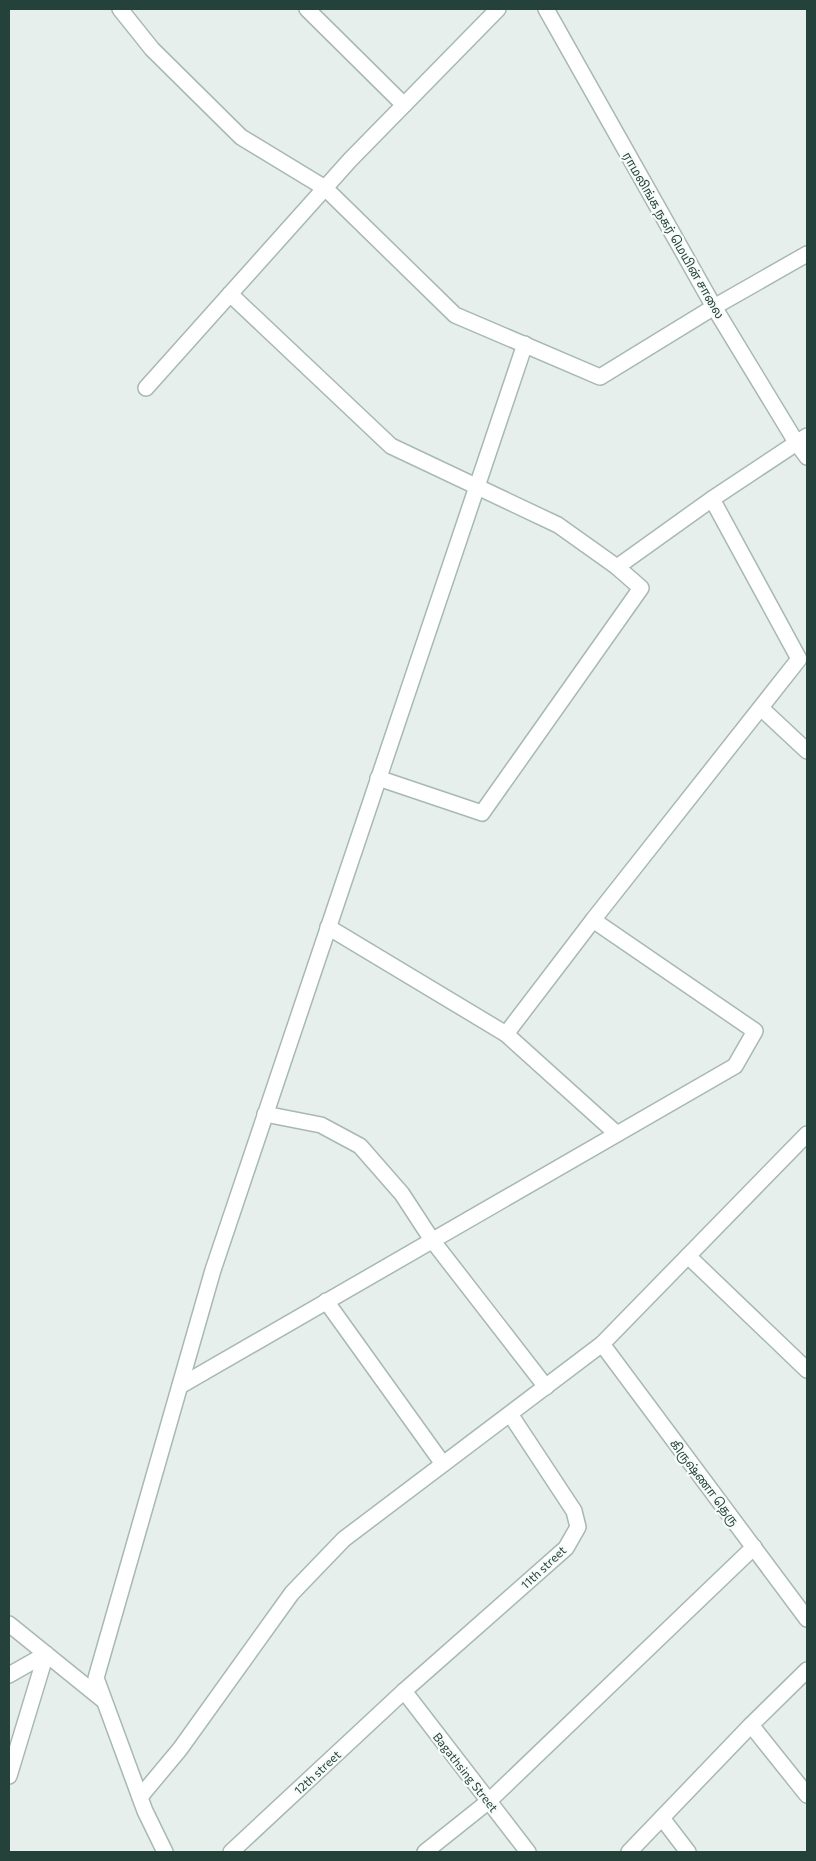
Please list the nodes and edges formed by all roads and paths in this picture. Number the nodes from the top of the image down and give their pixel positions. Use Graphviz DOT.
graph roads {
  1 [pos="120,9"];
  2 [pos="307,9"];
  3 [pos="498,9"];
  4 [pos="546,9"];
  5 [pos="404,105"];
  6 [pos="325,188"];
  7 [pos="807,254"];
  8 [pos="230,294"];
  9 [pos="714,307"];
  10 [pos="525,344"];
  11 [pos="146,388"];
  12 [pos="802,439"];
  13 [pos="807,457"];
  14 [pos="476,487"];
  15 [pos="712,499"];
  16 [pos="617,567"];
  17 [pos="761,708"];
  18 [pos="807,751"];
  19 [pos="378,778"];
  20 [pos="593,920"];
  21 [pos="328,927"];
  22 [pos="506,1034"];
  23 [pos="265,1114"];
  24 [pos="617,1134"];
  25 [pos="807,1134"];
  26 [pos="432,1240"];
  27 [pos="688,1256"];
  28 [pos="326,1301"];
  29 [pos="602,1344"];
  30 [pos="807,1370"];
  31 [pos="180,1386"];
  32 [pos="546,1387"];
  33 [pos="510,1414"];
  34 [pos="443,1464"];
  35 [pos="754,1547"];
  36 [pos="807,1619"];
  37 [pos="9,1624"];
  38 [pos="46,1654"];
  39 [pos="807,1670"];
  40 [pos="9,1675"];
  41 [pos="404,1691"];
  42 [pos="104,1701"];
  43 [pos="751,1725"];
  44 [pos="9,1776"];
  45 [pos="807,1795"];
  46 [pos="140,1797"];
  47 [pos="489,1801"];
  48 [pos="662,1818"];
  49 [pos="164,1852"];
  50 [pos="231,1852"];
  51 [pos="425,1852"];
  52 [pos="528,1852"];
  53 [pos="629,1852"];
  54 [pos="688,1852"];
  1 -- 6 [label="street"];
  2 -- 5 [label="street"];
  3 -- 5 [label="street"];
  4 -- 9 [label="street, ராமலிங்க நகர் மெயின் சாலை"];
  5 -- 6 [label="street"];
  6 -- 8 [label="street"];
  6 -- 10 [label="street"];
  7 -- 9 [label="street"];
  8 -- 11 [label="street"];
  8 -- 14 [label="street"];
  9 -- 10 [label="street"];
  9 -- 12 [label="street, ராமலிங்க நகர் மெயின் சாலை"];
  10 -- 14 [label="street"];
  12 -- 13 [label="street, ராமலிங்க நகர் மெயின் சாலை"];
  12 -- 15 [label="street"];
  14 -- 16 [label="street"];
  14 -- 19 [label="street"];
  15 -- 16 [label="street"];
  15 -- 17 [label="street"];
  16 -- 19 [label="street"];
  17 -- 18 [label="street"];
  17 -- 20 [label="street"];
  19 -- 21 [label="street"];
  20 -- 22 [label="street"];
  20 -- 24 [label="street"];
  21 -- 22 [label="street"];
  21 -- 23 [label="street"];
  22 -- 24 [label="street"];
  23 -- 26 [label="street"];
  23 -- 31 [label="street"];
  24 -- 26 [label="street"];
  25 -- 27 [label="street"];
  26 -- 28 [label="street"];
  26 -- 32 [label="street"];
  27 -- 29 [label="street"];
  27 -- 30 [label="street"];
  28 -- 31 [label="street"];
  28 -- 34 [label="street"];
  29 -- 32 [label="street"];
  29 -- 35 [label="street, கிருஷ்ணா தெரு"];
  31 -- 42 [label="street"];
  32 -- 33 [label="street"];
  33 -- 34 [label="street"];
  33 -- 41 [label="street, 11th street"];
  34 -- 46 [label="street"];
  35 -- 36 [label="street, கிருஷ்ணா தெரு"];
  35 -- 47 [label="street"];
  37 -- 38 [label="street"];
  38 -- 40 [label="street"];
  38 -- 42 [label="street"];
  38 -- 44 [label="street"];
  39 -- 43 [label="street"];
  41 -- 47 [label="street, Bagathsing Street"];
  41 -- 50 [label="street, 12th street"];
  42 -- 46 [label="street"];
  43 -- 45 [label="street"];
  43 -- 48 [label="street"];
  46 -- 49 [label="street"];
  47 -- 51 [label="street"];
  47 -- 52 [label="street, Bagathsing Street"];
  48 -- 53 [label="street"];
  48 -- 54 [label="street"];
}
